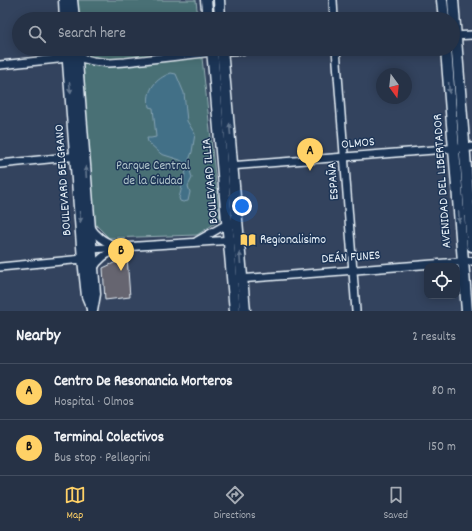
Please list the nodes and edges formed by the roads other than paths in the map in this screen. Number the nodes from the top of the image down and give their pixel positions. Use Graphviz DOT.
graph roads {
  1 [pos="64,0"];
  2 [pos="72,0"];
  3 [pos="206,0"];
  4 [pos="219,0"];
  5 [pos="333,0"];
  6 [pos="442,0"];
  7 [pos="453,0"];
  8 [pos="65,12"];
  9 [pos="73,12"];
  10 [pos="207,12"];
  11 [pos="220,12"];
  12 [pos="334,12"];
  13 [pos="443,12"];
  14 [pos="453,12"];
  15 [pos="472,35"];
  16 [pos="460,36"];
  17 [pos="54,56"];
  18 [pos="72,56"];
  19 [pos="80,56"];
  20 [pos="176,56"];
  21 [pos="218,56"];
  22 [pos="337,56"];
  23 [pos="447,56"];
  24 [pos="457,56"];
  25 [pos="0,65"];
  26 [pos="468,147"];
  27 [pos="454,148"];
  28 [pos="80,156"];
  29 [pos="344,157"];
  30 [pos="0,164"];
  31 [pos="228,166"];
  32 [pos="232,223"];
  33 [pos="89,224"];
  34 [pos="234,240"];
  35 [pos="195,242"];
  36 [pos="472,246"];
  37 [pos="118,248"];
  38 [pos="91,249"];
  39 [pos="83,259"];
  40 [pos="467,261"];
  41 [pos="0,267"];
  42 [pos="93,269"];
  43 [pos="353,270"];
  44 [pos="237,279"];
  45 [pos="92,310"];
  46 [pos="235,311"];
  47 [pos="245,311"];
  48 [pos="356,311"];
  49 [pos="467,311"];
  1 -- 8 [label="street"];
  2 -- 9 [label="street"];
  3 -- 10 [label="street"];
  4 -- 11 [label="street"];
  5 -- 12 [label="street"];
  6 -- 13 [label="street"];
  7 -- 14 [label="street, AVENIDAD DEL LIBERTADOR"];
  15 -- 16 [label="street"];
  17 -- 25 [label="street"];
  18 -- 28 [label="street, BOULEVARD BELGRANO"];
  19 -- 20 [label="street"];
  21 -- 31 [label="street, BOULEVARD ILLIA"];
  22 -- 29 [label="street, ESPAÑA"];
  23 -- 27 [label="street, AVENIDAD DEL LIBERTADOR, one-way"];
  24 -- 26 [label="street, AVENIDAD DEL LIBERTADOR"];
  26 -- 27 [label="street, OLMOS"];
  26 -- 36 [label="street, AVENIDAD DEL LIBERTADOR"];
  27 -- 29 [label="street, OLMOS"];
  27 -- 40 [label="street, AVENIDAD DEL LIBERTADOR, one-way"];
  28 -- 30 [label="street"];
  33 -- 28 [label="street, BOULEVARD BELGRANO, one-way"];
  28 -- 39 [label="street, BOULEVARD BELGRANO, one-way"];
  29 -- 31 [label="street, OLMOS"];
  29 -- 43 [label="street, ESPAÑA"];
  31 -- 32 [label="street, BOULEVARD ILLIA"];
  32 -- 34 [label="street, BOULEVARD ILLIA"];
  32 -- 35 [label="street"];
  33 -- 37 [label="street"];
  33 -- 38 [label="street, BOULEVARD BELGRANO"];
  34 -- 35 [label="street"];
  34 -- 44 [label="street, BOULEVARD ILLIA"];
  35 -- 37 [label="street"];
  37 -- 38 [label="street"];
  37 -- 42 [label="street"];
  38 -- 39 [label="street"];
  38 -- 42 [label="street, BOULEVARD BELGRANO"];
  39 -- 41 [label="street"];
  39 -- 45 [label="street, BOULEVARD BELGRANO"];
  40 -- 43 [label="street, DEÁN FUNES"];
  40 -- 49 [label="street, AVENIDAD DEL LIBERTADOR"];
  42 -- 45 [label="street, BOULEVARD BELGRANO"];
  43 -- 44 [label="street, DEÁN FUNES"];
  43 -- 48 [label="street, ESPAÑA"];
  44 -- 46 [label="street, BOULEVARD ILLIA"];
  44 -- 47 [label="street, BOULEVARD ILLIA"];
}
